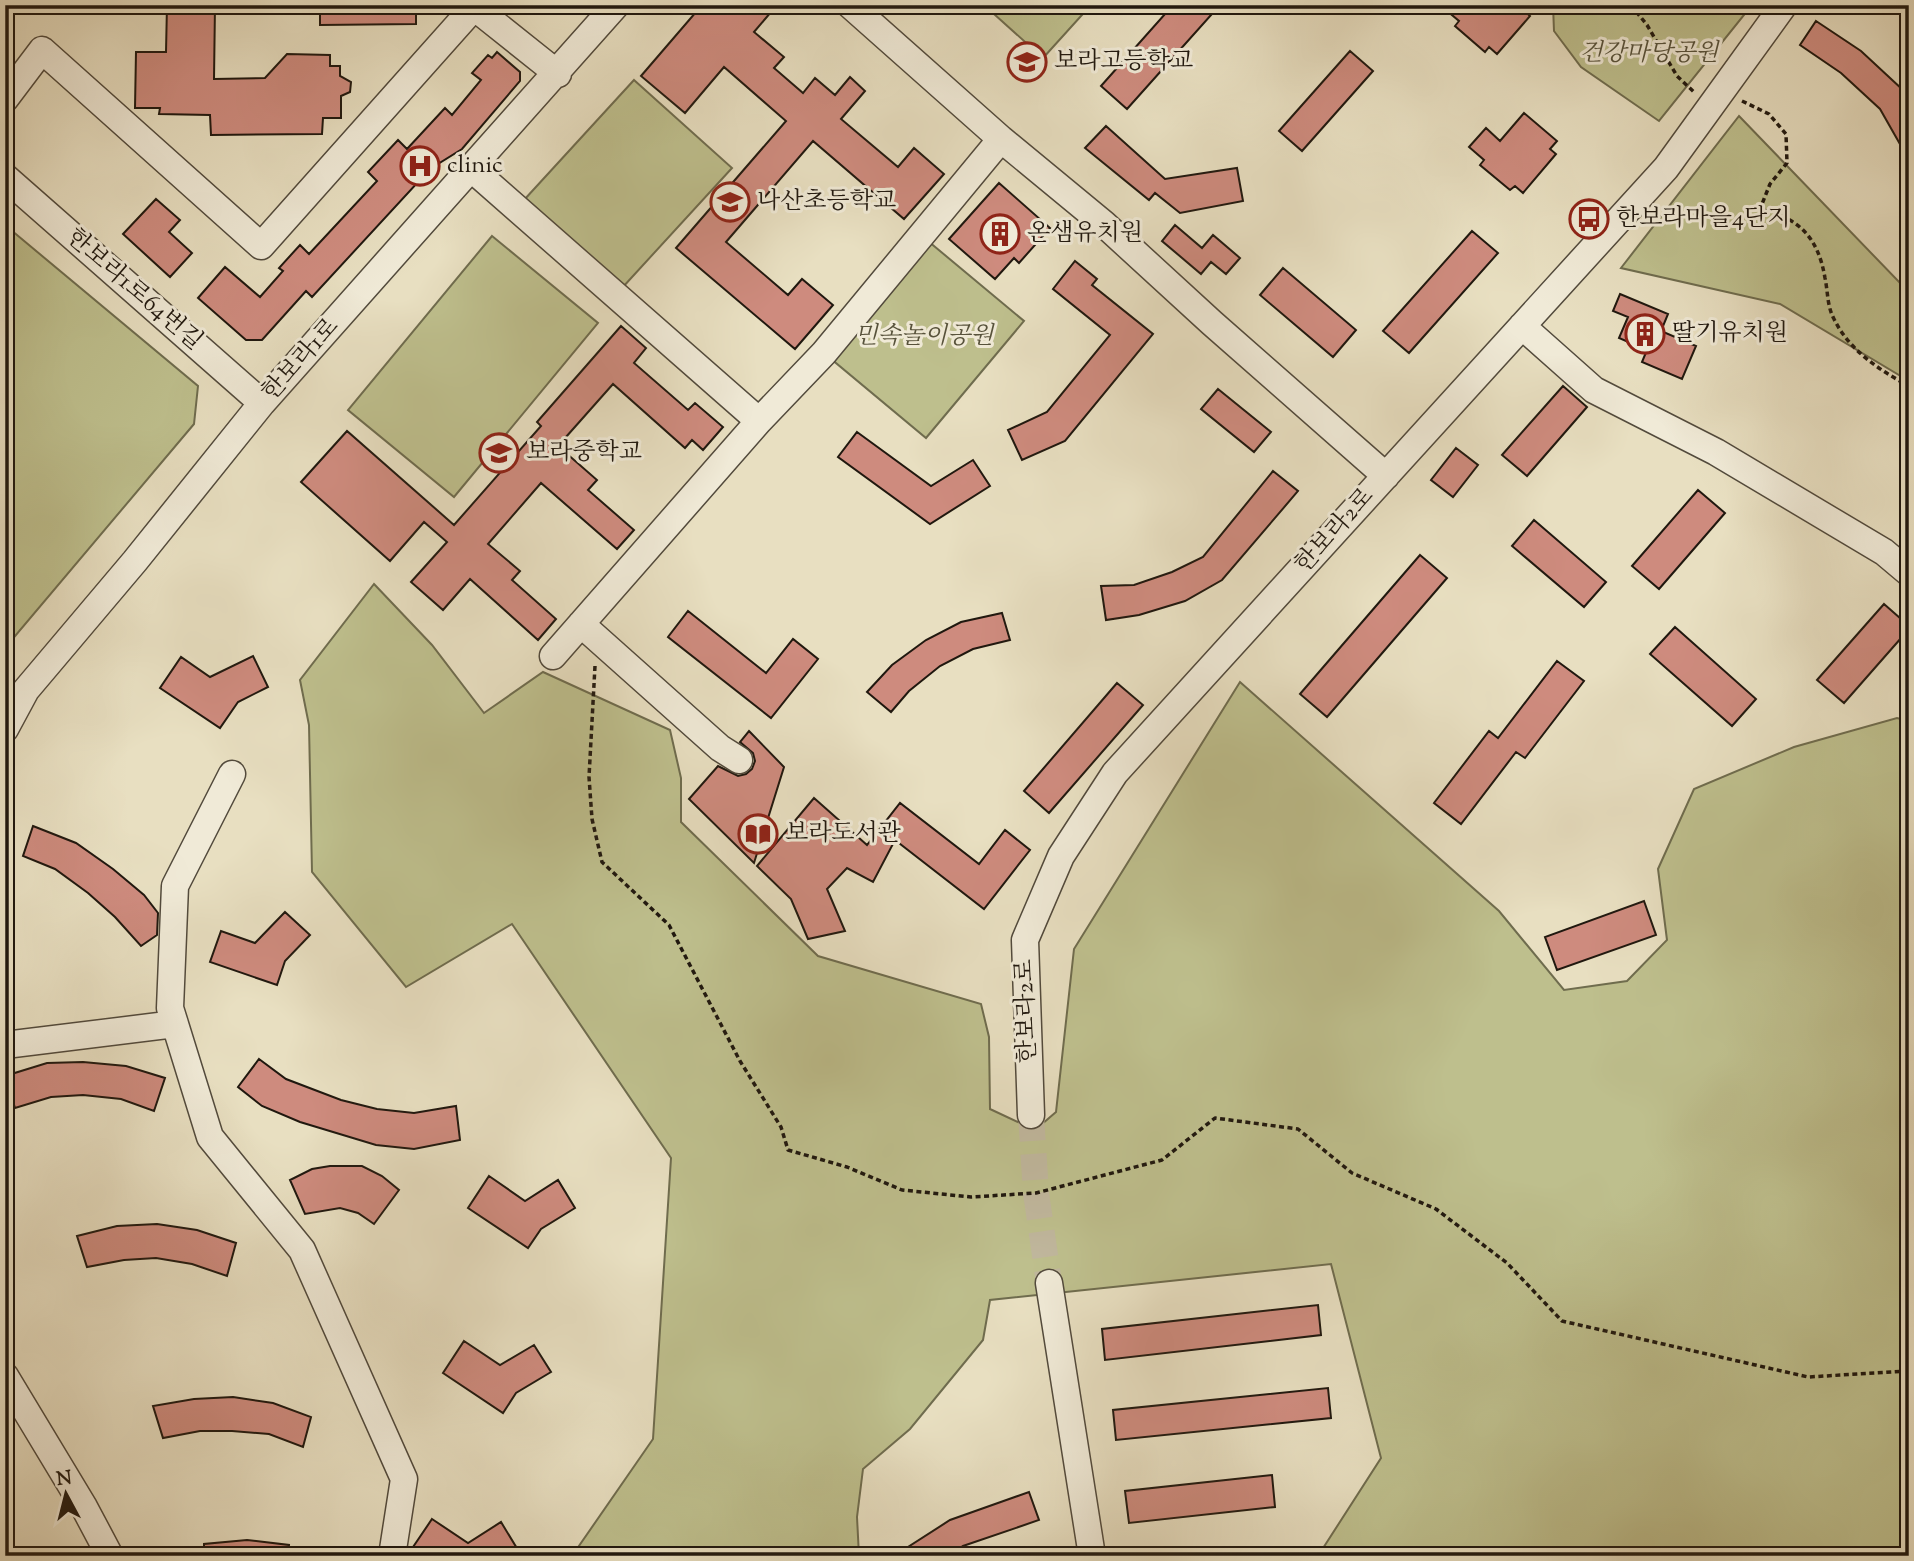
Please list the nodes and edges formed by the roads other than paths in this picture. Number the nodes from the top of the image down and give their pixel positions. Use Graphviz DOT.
graph roads {
  1 [pos="616,5"];
  2 [pos="850,5"];
  3 [pos="1784,5"];
  4 [pos="473,6"];
  5 [pos="558,74"];
  6 [pos="5,99"];
  7 [pos="1001,139"];
  8 [pos="472,169"];
  9 [pos="5,177"];
  10 [pos="1522,326"];
  11 [pos="262,403"];
  12 [pos="760,421"];
  13 [pos="1386,476"];
  14 [pos="1909,573"];
  15 [pos="588,631"];
  16 [pos="553,656"];
  17 [pos="5,729"];
  18 [pos="739,760"];
  19 [pos="233,775"];
  20 [pos="175,1024"];
  21 [pos="5,1045"];
  22 [pos="1031,1115"];
  23 [pos="1049,1283"];
  24 [pos="5,1376"];
  25 [pos="110,1556"];
  26 [pos="392,1556"];
  27 [pos="1092,1556"];
  1 -- 5 [label="street, 한보라1로"];
  2 -- 7 [label="street"];
  3 -- 10 [label="street, 한보라2로"];
  4 -- 5 [label="street"];
  4 -- 6 [label="street"];
  5 -- 8 [label="street, 한보라1로"];
  7 -- 12 [label="street"];
  7 -- 13 [label="street"];
  8 -- 11 [label="street, 한보라1로"];
  8 -- 12 [label="street"];
  9 -- 11 [label="street, 한보라1로64번길"];
  10 -- 13 [label="street, 한보라2로"];
  10 -- 14 [label="street"];
  11 -- 17 [label="street, 한보라1로"];
  12 -- 15 [label="street"];
  13 -- 22 [label="street, 한보라2로"];
  15 -- 16 [label="street"];
  15 -- 18 [label="street"];
  19 -- 20 [label="street"];
  20 -- 21 [label="street"];
  20 -- 26 [label="street"];
  23 -- 27 [label="street"];
  24 -- 25 [label="street"];
}
